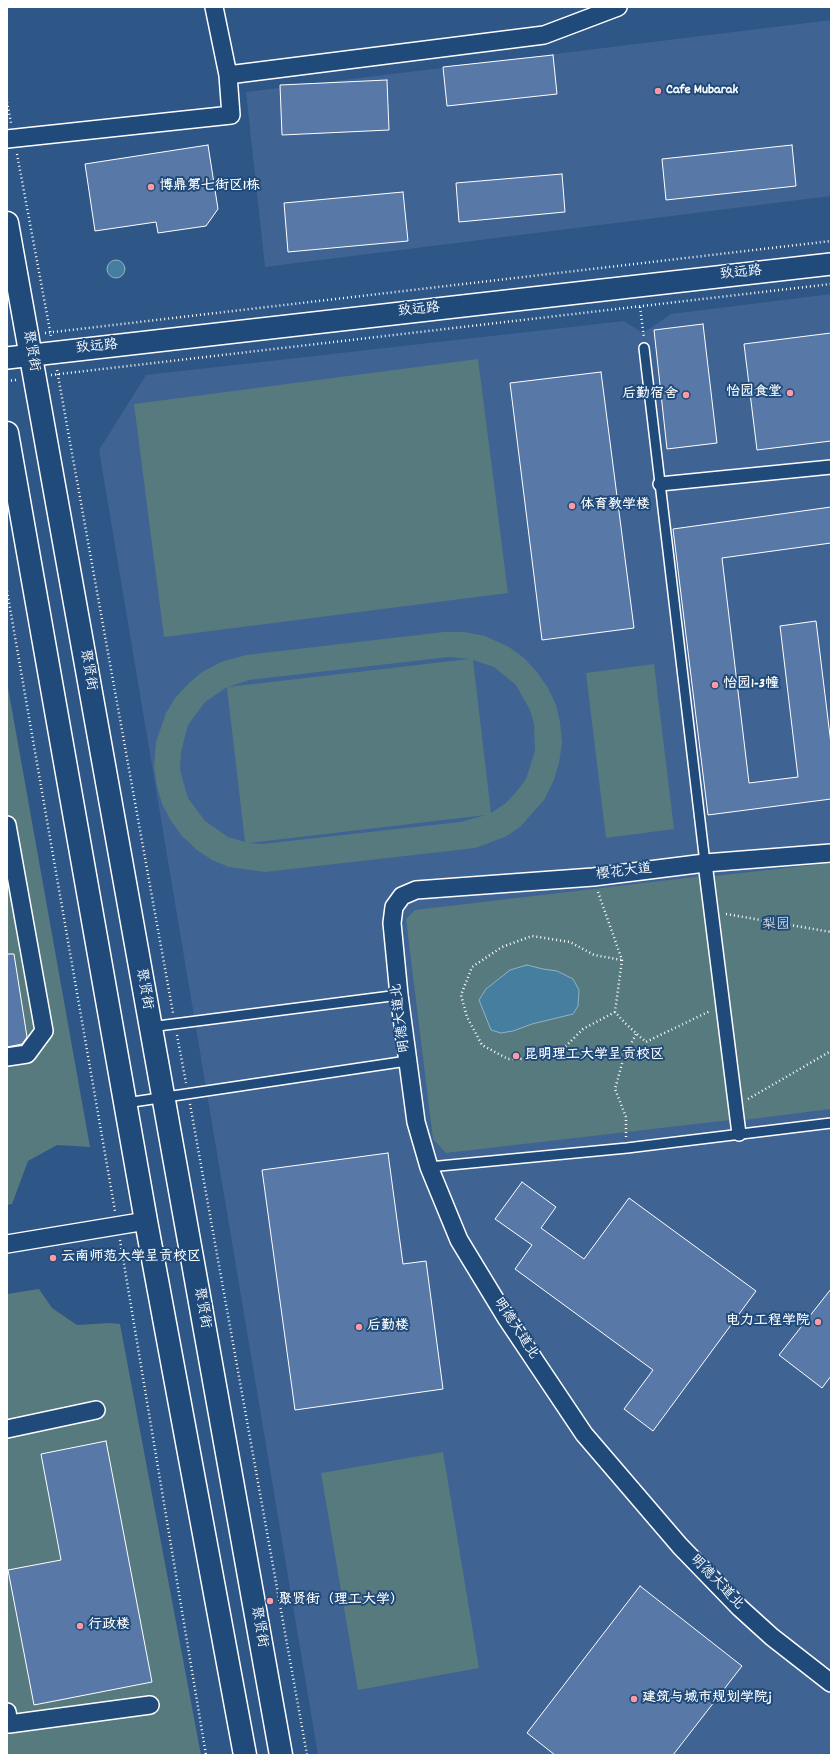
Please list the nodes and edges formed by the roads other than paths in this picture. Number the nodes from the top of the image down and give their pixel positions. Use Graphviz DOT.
graph roads {
  1 [pos="214,7"];
  2 [pos="618,7"];
  3 [pos="228,75"];
  4 [pos="10,139"];
  5 [pos="7,223"];
  6 [pos="831,264"];
  7 [pos="29,345"];
  8 [pos="644,348"];
  9 [pos="7,358"];
  10 [pos="7,433"];
  11 [pos="831,467"];
  12 [pos="660,484"];
  13 [pos="7,825"];
  14 [pos="831,853"];
  15 [pos="705,863"];
  16 [pos="416,890"];
  17 [pos="399,995"];
  18 [pos="150,1027"];
  19 [pos="7,1057"];
  20 [pos="407,1061"];
  21 [pos="163,1098"];
  22 [pos="126,1102"];
  23 [pos="831,1123"];
  24 [pos="739,1134"];
  25 [pos="429,1167"];
  26 [pos="146,1221"];
  27 [pos="7,1244"];
  28 [pos="96,1410"];
  29 [pos="7,1429"];
  30 [pos="831,1683"];
  31 [pos="150,1705"];
  32 [pos="7,1712"];
  33 [pos="245,1755"];
  34 [pos="281,1755"];
  1 -- 3 [label="street"];
  2 -- 3 [label="street"];
  3 -- 4 [label="street"];
  5 -- 7 [label="main road, 聚贤街"];
  6 -- 7 [label="street, 致远路"];
  7 -- 9 [label="street, 致远路"];
  7 -- 18 [label="main road, 聚贤街"];
  8 -- 12 [label="lane"];
  10 -- 22 [label="main road"];
  11 -- 12 [label="street"];
  12 -- 15 [label="lane"];
  13 -- 19 [label="street"];
  14 -- 15 [label="street, 樱花大道"];
  15 -- 16 [label="street, 樱花大道"];
  15 -- 24 [label="street"];
  16 -- 17 [label="street, 明德大道北"];
  17 -- 18 [label="lane"];
  17 -- 20 [label="street, 明德大道北"];
  18 -- 21 [label="main road, 聚贤街"];
  20 -- 21 [label="lane"];
  20 -- 25 [label="street, 明德大道北"];
  21 -- 22 [label="lane"];
  21 -- 34 [label="main road, 聚贤街"];
  22 -- 26 [label="main road"];
  23 -- 24 [label="lane"];
  24 -- 25 [label="lane"];
  25 -- 30 [label="street, 明德大道北"];
  26 -- 27 [label="street"];
  26 -- 33 [label="main road"];
  28 -- 29 [label="street"];
  31 -- 32 [label="street"];
}
